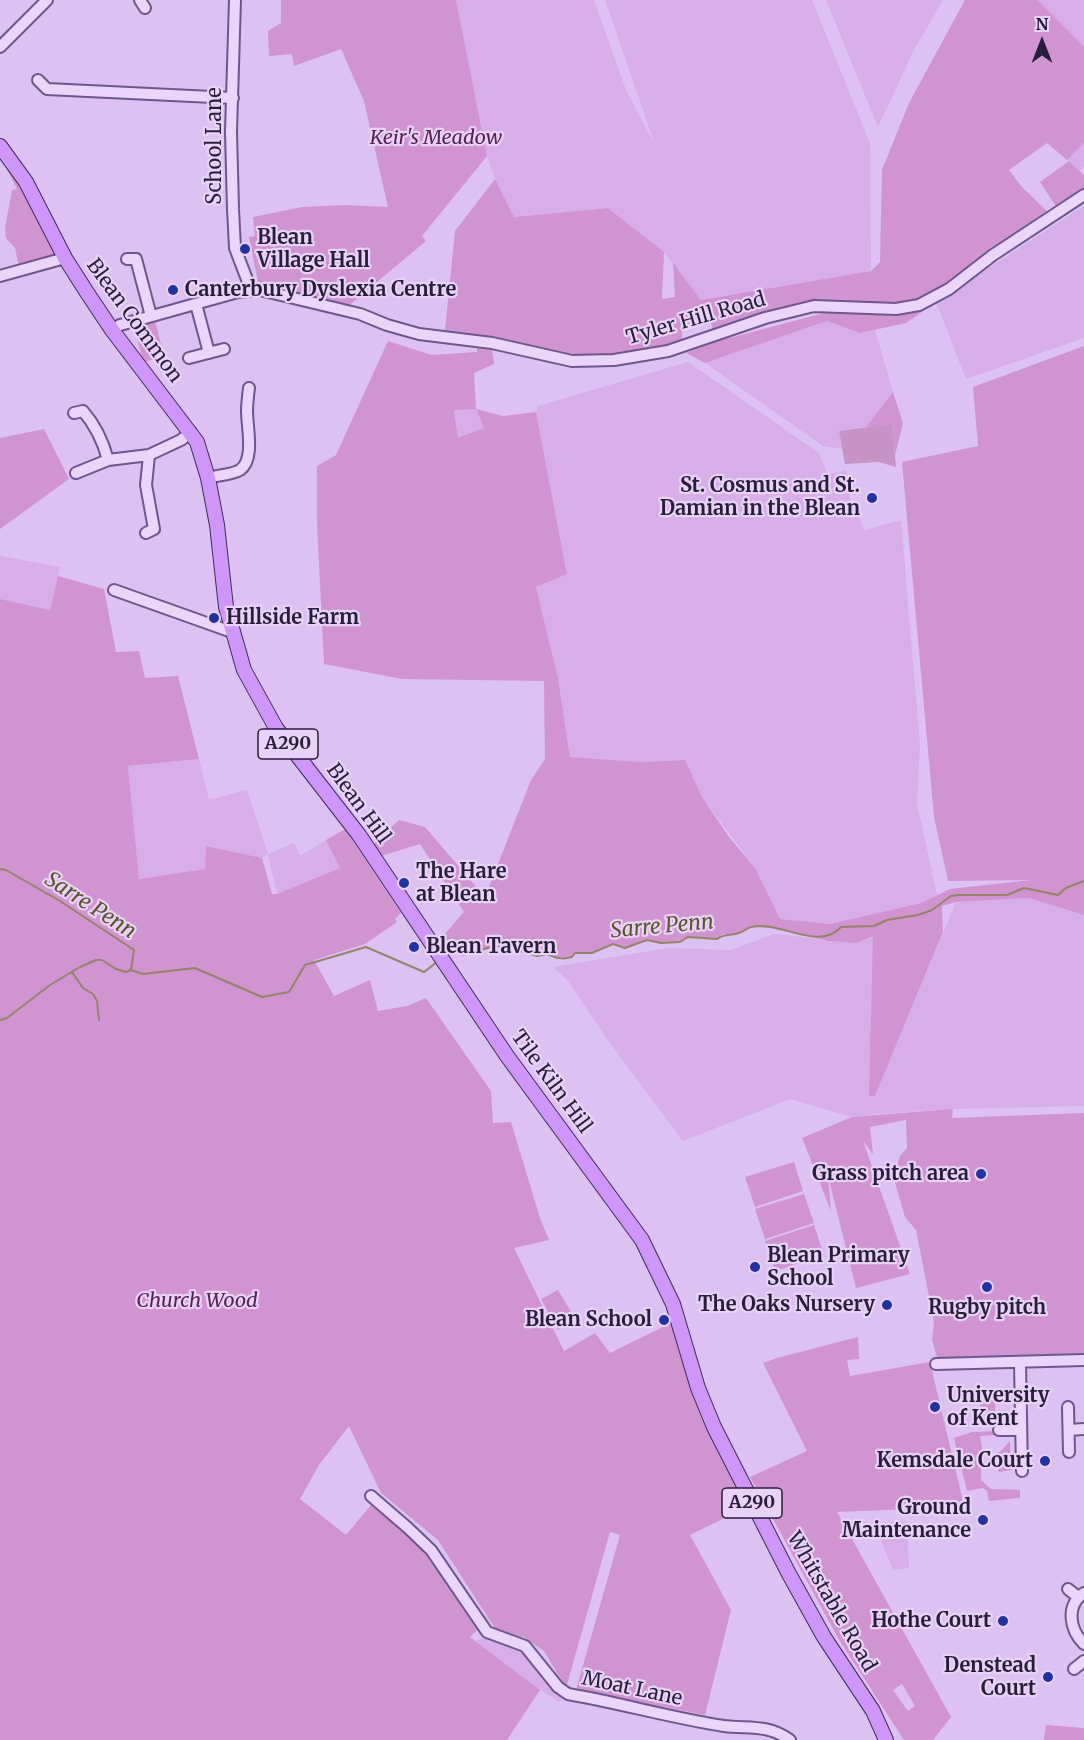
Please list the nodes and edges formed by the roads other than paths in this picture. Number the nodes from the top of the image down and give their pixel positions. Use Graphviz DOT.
graph roads {
  1 [pos="47,0"];
  2 [pos="235,0"];
  3 [pos="0,47"];
  4 [pos="38,80"];
  5 [pos="233,98"];
  6 [pos="0,146"];
  7 [pos="1084,195"];
  8 [pos="65,258"];
  9 [pos="128,259"];
  10 [pos="0,276"];
  11 [pos="251,290"];
  12 [pos="196,304"];
  13 [pos="151,316"];
  14 [pos="112,330"];
  15 [pos="224,349"];
  16 [pos="208,353"];
  17 [pos="189,358"];
  18 [pos="249,388"];
  19 [pos="74,413"];
  20 [pos="191,432"];
  21 [pos="149,455"];
  22 [pos="108,460"];
  23 [pos="76,473"];
  24 [pos="208,478"];
  25 [pos="217,525"];
  26 [pos="146,533"];
  27 [pos="114,590"];
  28 [pos="232,633"];
  29 [pos="424,934"];
  30 [pos="648,1251"];
  31 [pos="1084,1360"];
  32 [pos="1020,1362"];
  33 [pos="936,1364"];
  34 [pos="1068,1407"];
  35 [pos="1084,1429"];
  36 [pos="999,1430"];
  37 [pos="1021,1430"];
  38 [pos="1068,1430"];
  39 [pos="1069,1452"];
  40 [pos="1022,1471"];
  41 [pos="371,1496"];
  42 [pos="1068,1589"];
  43 [pos="1081,1595"];
  44 [pos="1084,1644"];
  45 [pos="1084,1661"];
  46 [pos="1074,1669"];
  47 [pos="790,1740"];
  48 [pos="886,1740"];
  1 -- 3 [label="street"];
  2 -- 5 [label="street, School Lane"];
  4 -- 5 [label="street"];
  5 -- 11 [label="street, School Lane"];
  6 -- 8 [label="main road, Blean Common / A290"];
  7 -- 11 [label="street, Tyler Hill Road"];
  8 -- 10 [label="street"];
  8 -- 14 [label="main road, Blean Common / A290"];
  9 -- 13 [label="street"];
  11 -- 12 [label="street, Tyler Hill Road"];
  12 -- 13 [label="street, Tyler Hill Road"];
  12 -- 16 [label="street"];
  13 -- 14 [label="street, Tyler Hill Road"];
  14 -- 20 [label="main road, Blean Common / A290"];
  15 -- 16 [label="street"];
  16 -- 17 [label="street"];
  18 -- 24 [label="street"];
  19 -- 22 [label="street"];
  20 -- 21 [label="street"];
  20 -- 24 [label="main road, Blean Common / A290"];
  21 -- 22 [label="street"];
  21 -- 26 [label="street"];
  22 -- 23 [label="street"];
  24 -- 25 [label="main road, Blean Common / A290"];
  25 -- 28 [label="main road, Blean Hill / A290"];
  27 -- 28 [label="street"];
  28 -- 29 [label="main road, Blean Hill / A290"];
  29 -- 30 [label="main road, Tile Kiln Hill / A290"];
  30 -- 48 [label="main road, Whitstable Road / A290"];
  31 -- 32 [label="street"];
  32 -- 33 [label="street"];
  32 -- 37 [label="street"];
  34 -- 38 [label="street"];
  35 -- 38 [label="street"];
  36 -- 37 [label="street"];
  37 -- 40 [label="street"];
  38 -- 39 [label="street"];
  41 -- 47 [label="street, Moat Lane"];
  42 -- 43 [label="street"];
  43 -- 44 [label="street"];
  45 -- 46 [label="street"];
}
